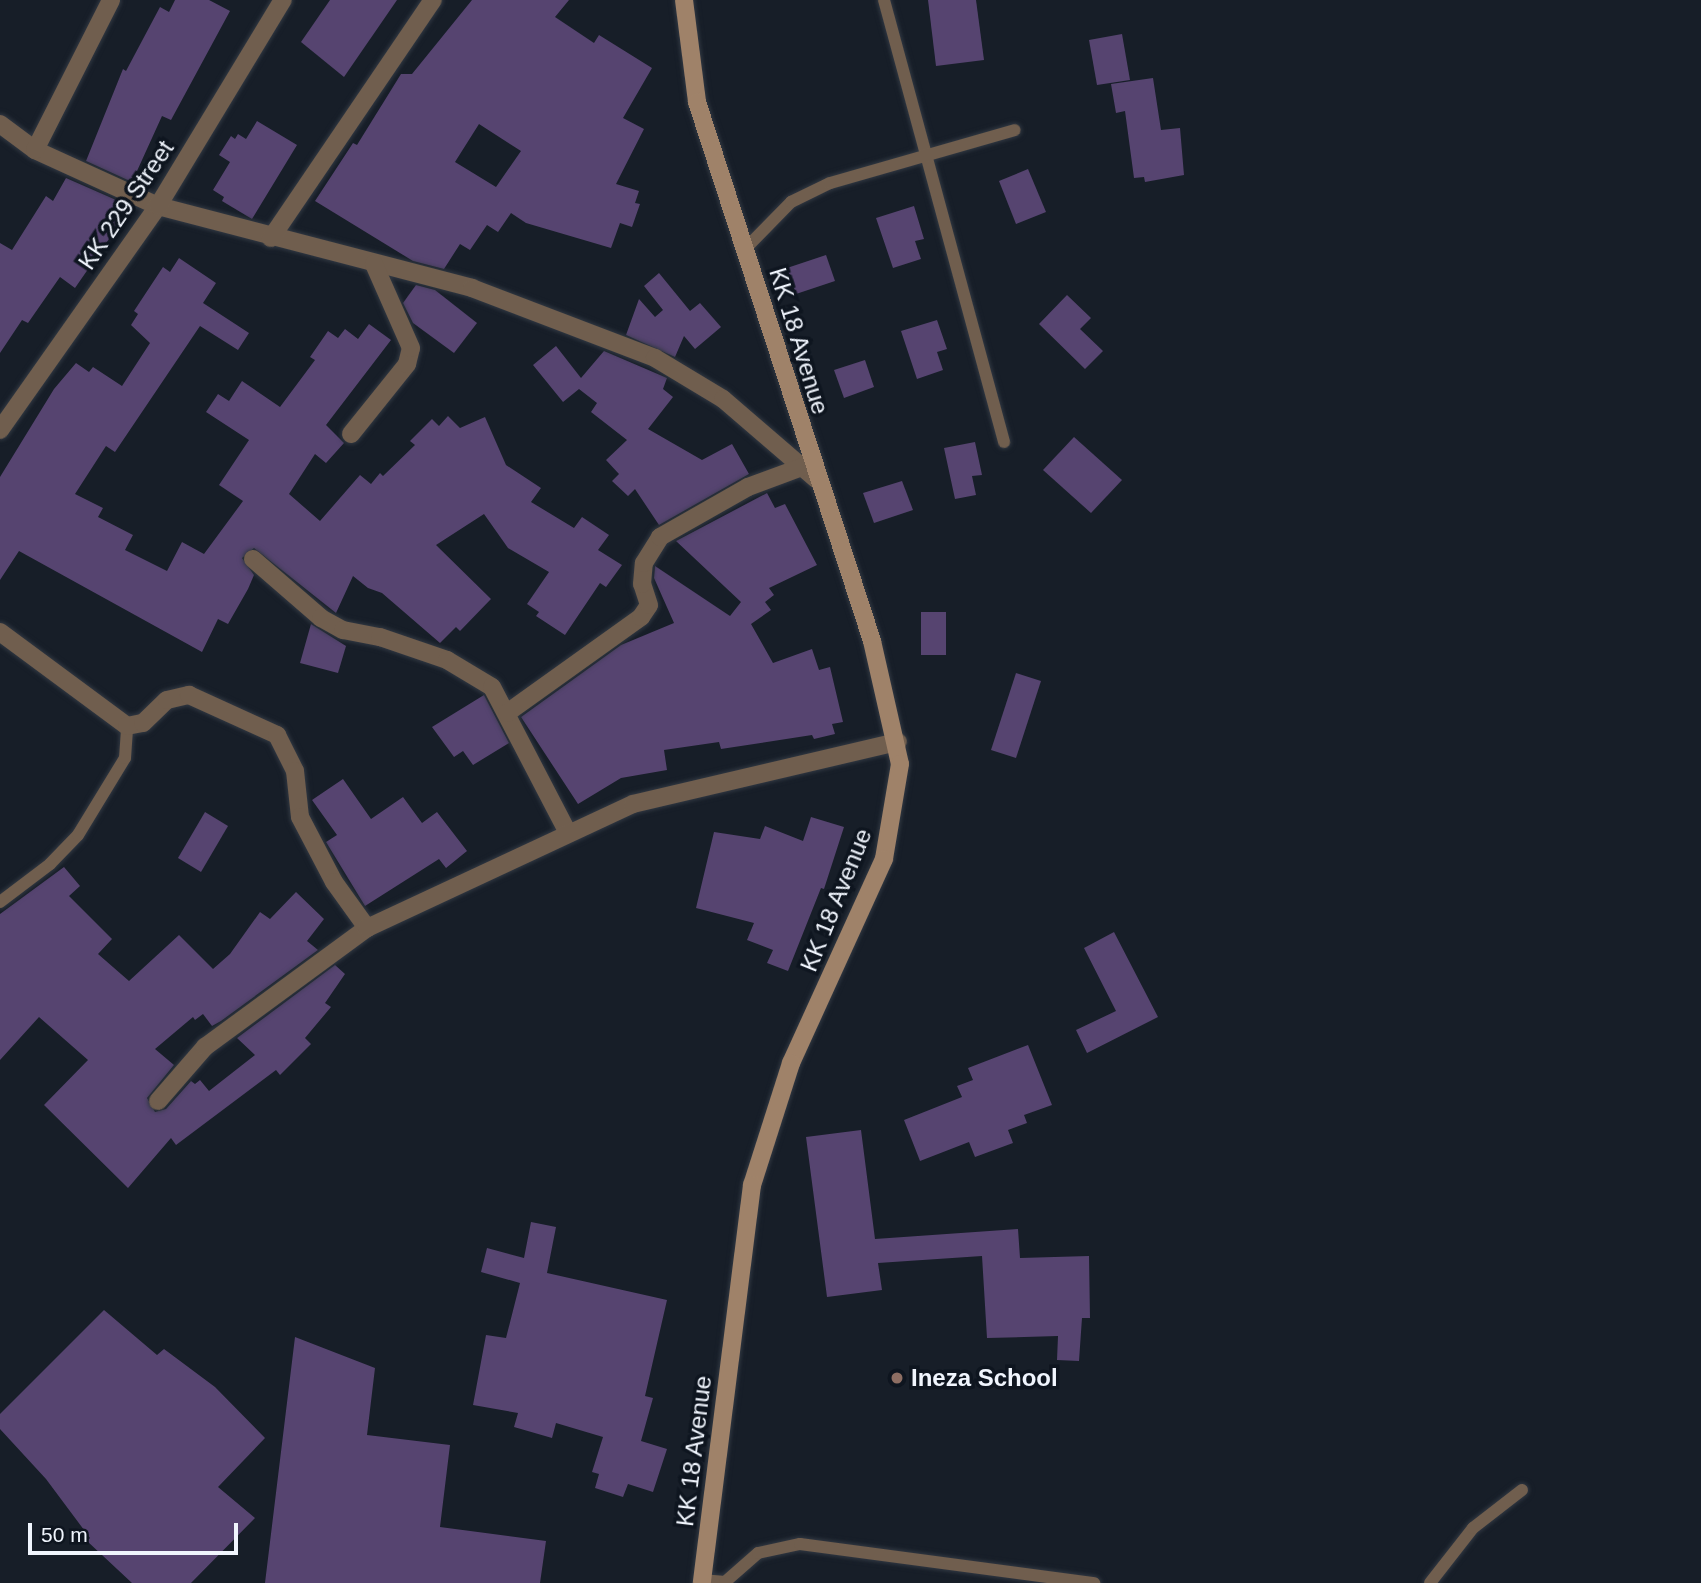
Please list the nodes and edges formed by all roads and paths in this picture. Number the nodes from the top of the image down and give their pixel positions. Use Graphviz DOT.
graph roads {
  1 [pos="111,0"];
  2 [pos="283,0"];
  3 [pos="433,0"];
  4 [pos="684,0"];
  5 [pos="884,0"];
  6 [pos="0,124"];
  7 [pos="1015,130"];
  8 [pos="35,150"];
  9 [pos="928,153"];
  10 [pos="159,206"];
  11 [pos="271,238"];
  12 [pos="745,249"];
  13 [pos="374,264"];
  14 [pos="0,430"];
  15 [pos="351,434"];
  16 [pos="1004,442"];
  17 [pos="802,467"];
  18 [pos="816,479"];
  19 [pos="253,559"];
  20 [pos="0,632"];
  21 [pos="507,713"];
  22 [pos="127,726"];
  23 [pos="898,742"];
  24 [pos="567,831"];
  25 [pos="0,902"];
  26 [pos="366,928"];
  27 [pos="158,1101"];
  28 [pos="1522,1490"];
  29 [pos="702,1581"];
  30 [pos="1094,1583"];
  31 [pos="1430,1583"];
  1 -- 8 [label="street"];
  2 -- 10 [label="street, KK 229 Street"];
  3 -- 11 [label="street"];
  4 -- 12 [label="main road, KK 18 Avenue"];
  5 -- 9 [label="lane"];
  6 -- 8 [label="street"];
  7 -- 9 [label="lane"];
  8 -- 10 [label="street"];
  9 -- 12 [label="lane"];
  9 -- 16 [label="lane"];
  10 -- 11 [label="street"];
  10 -- 14 [label="street, KK 229 Street"];
  11 -- 13 [label="street"];
  12 -- 18 [label="main road, KK 18 Avenue"];
  13 -- 15 [label="street"];
  13 -- 17 [label="street"];
  17 -- 18 [label="street"];
  17 -- 21 [label="street"];
  18 -- 23 [label="main road, KK 18 Avenue"];
  19 -- 21 [label="street"];
  20 -- 22 [label="street"];
  21 -- 24 [label="street"];
  22 -- 25 [label="lane"];
  22 -- 26 [label="street"];
  23 -- 24 [label="street"];
  23 -- 29 [label="main road, KK 18 Avenue"];
  24 -- 26 [label="street"];
  26 -- 27 [label="street"];
  28 -- 31 [label="lane"];
  29 -- 30 [label="lane"];
}
